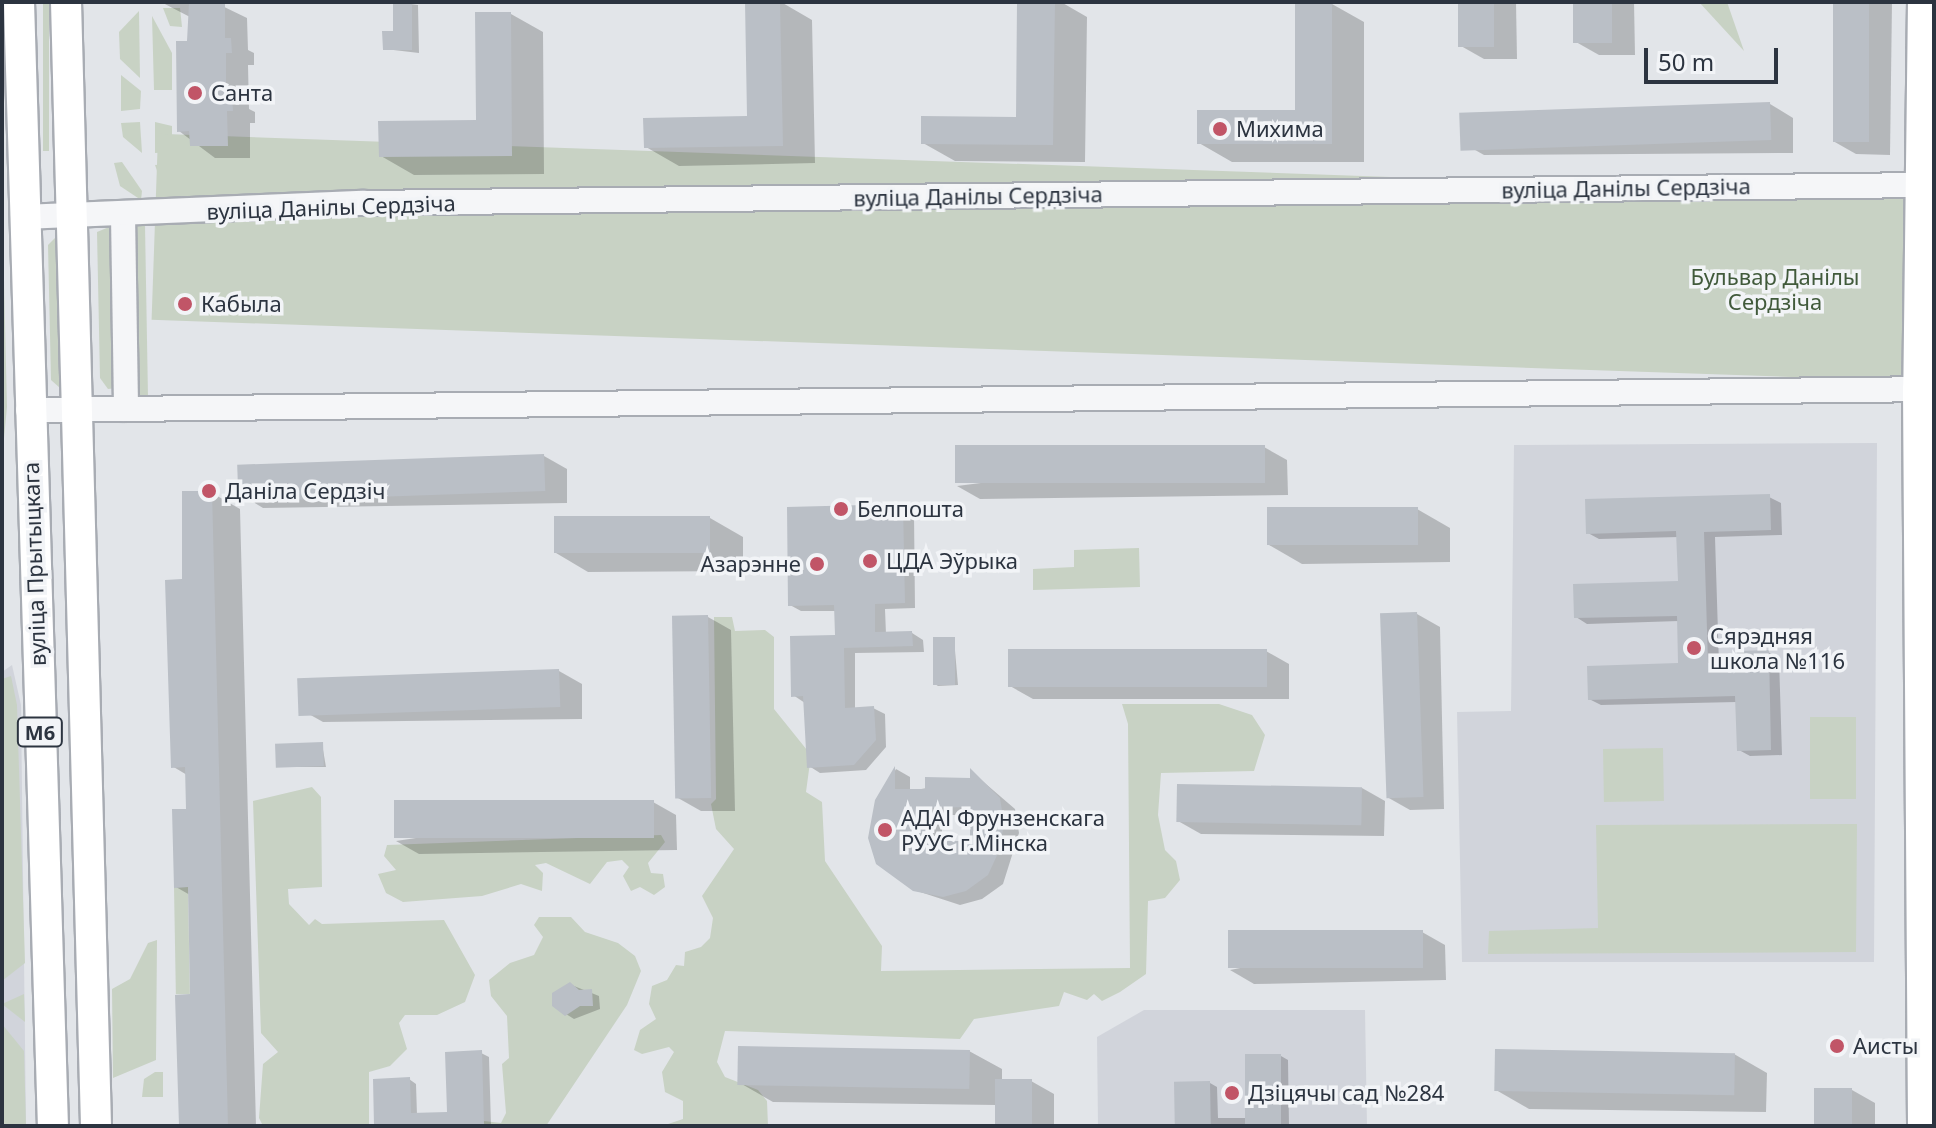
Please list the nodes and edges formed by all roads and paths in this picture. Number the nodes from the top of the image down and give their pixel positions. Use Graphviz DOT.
graph roads {
  1 [pos="19,2"];
  2 [pos="66,2"];
  3 [pos="1923,2"];
  4 [pos="1929,36"];
  5 [pos="1927,185"];
  6 [pos="123,215"];
  7 [pos="23,217"];
  8 [pos="71,217"];
  9 [pos="1926,389"];
  10 [pos="126,409"];
  11 [pos="28,410"];
  12 [pos="76,410"];
  13 [pos="1927,664"];
  14 [pos="1924,1075"];
  15 [pos="53,1126"];
  16 [pos="96,1126"];
  17 [pos="1923,1126"];
  18 [pos="1931,1126"];
  1 -- 7 [label="main road, вуліца Прытыцкага / М6"];
  2 -- 8 [label="main road, вуліца Прытыцкага / М6"];
  3 -- 4 [label="main road"];
  4 -- 5 [label="main road"];
  5 -- 6 [label="street, вуліца Данілы Сердзіча"];
  5 -- 9 [label="main road"];
  6 -- 8 [label="street, вуліца Данілы Сердзіча"];
  6 -- 10 [label="street"];
  7 -- 8 [label="street, вуліца Данілы Сердзіча"];
  7 -- 11 [label="main road, вуліца Прытыцкага / М6"];
  8 -- 12 [label="main road, вуліца Прытыцкага / М6"];
  9 -- 10 [label="street"];
  9 -- 13 [label="main road"];
  10 -- 12 [label="street"];
  11 -- 12 [label="street"];
  11 -- 15 [label="main road, вуліца Прытыцкага / М6"];
  12 -- 16 [label="main road, вуліца Прытыцкага / М6"];
  13 -- 14 [label="main road"];
  14 -- 17 [label="main road"];
  14 -- 18 [label="main road"];
}
